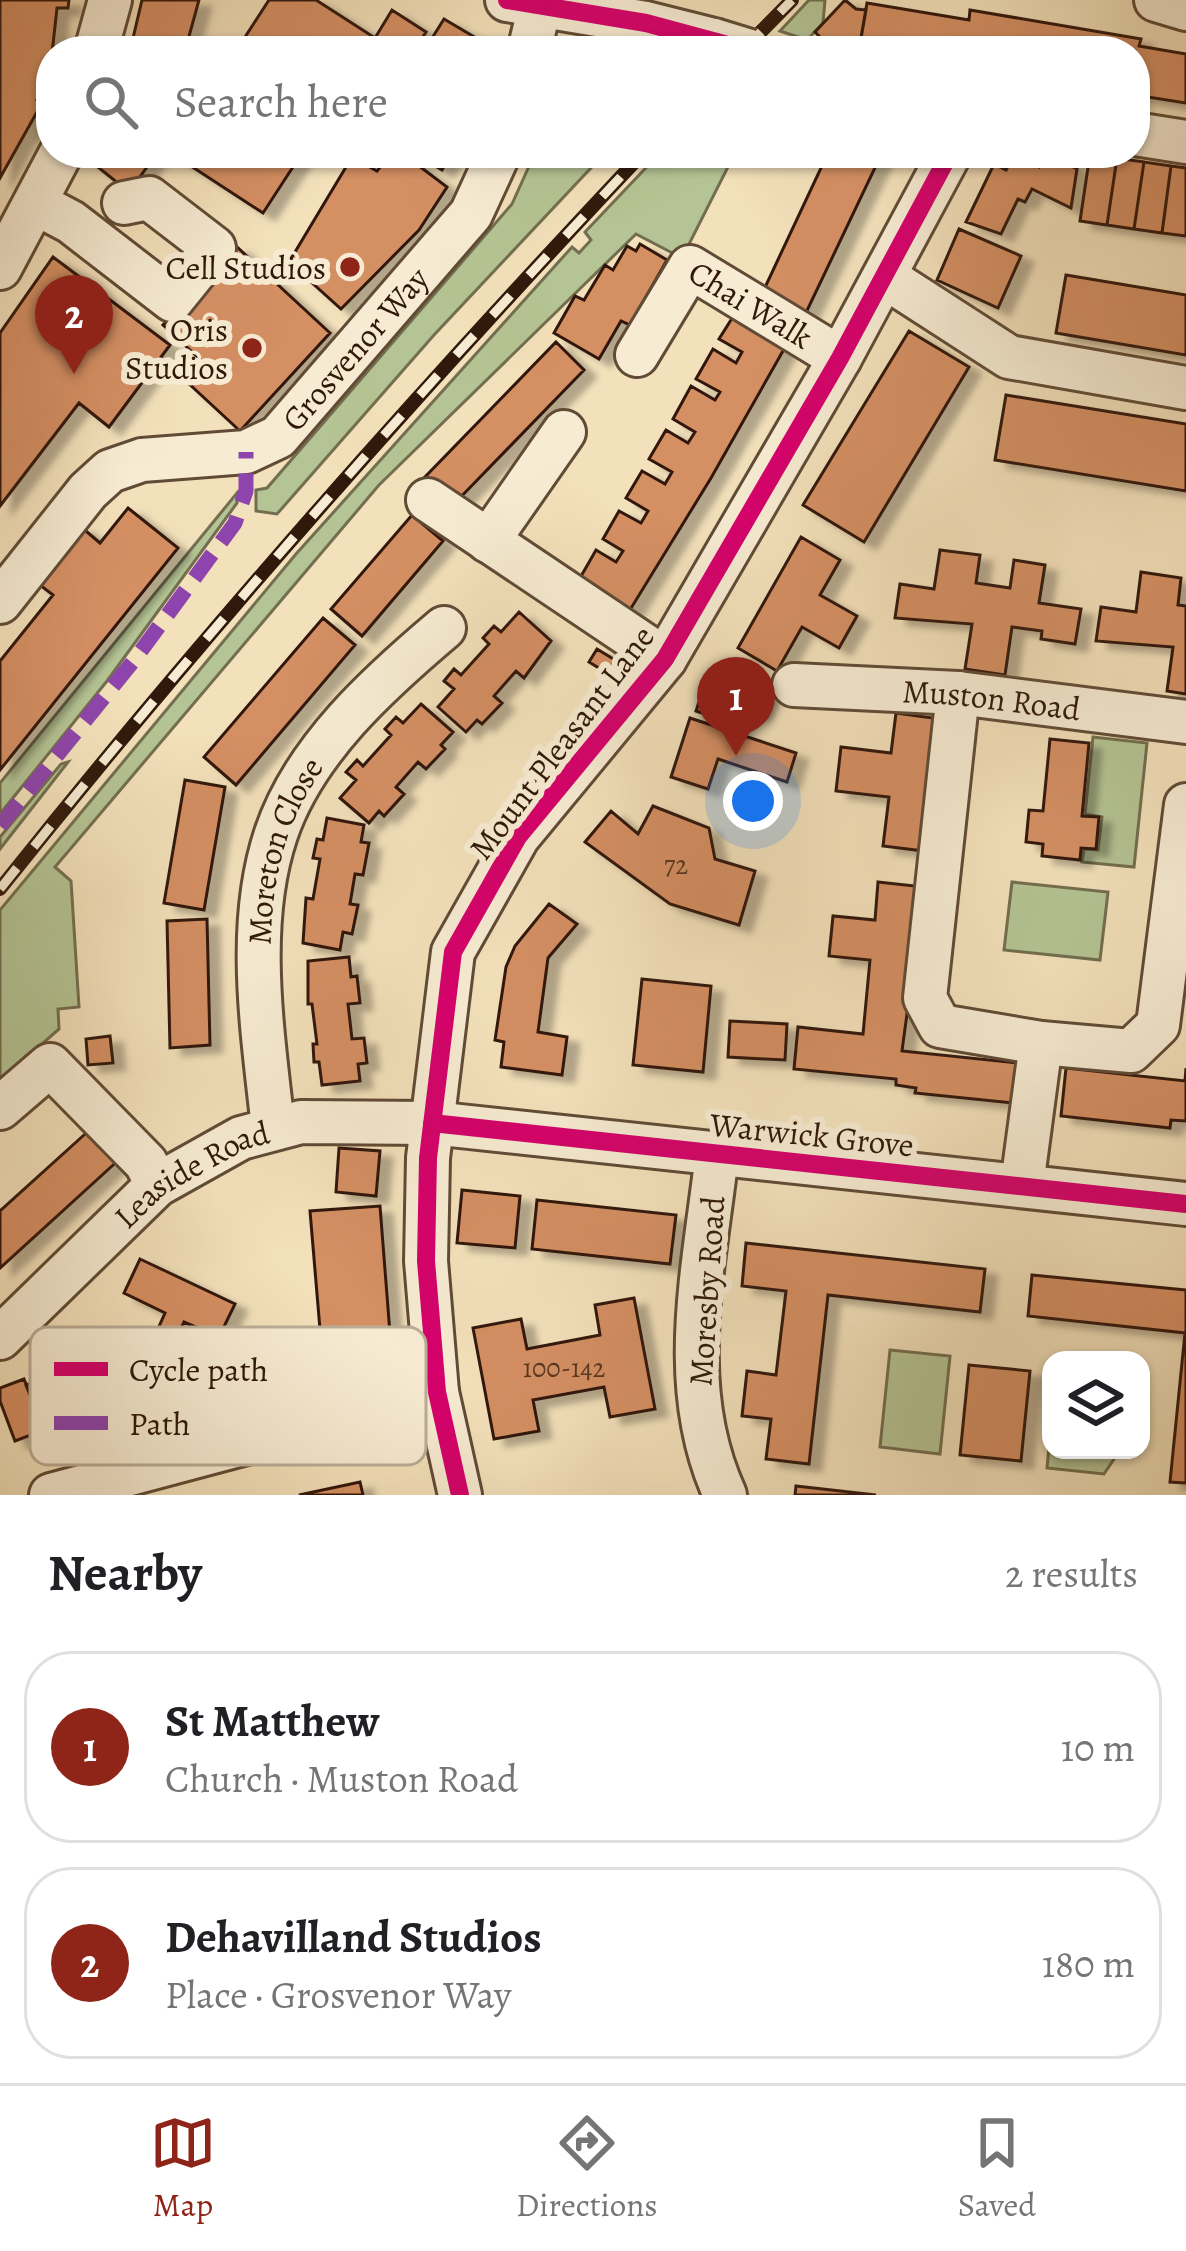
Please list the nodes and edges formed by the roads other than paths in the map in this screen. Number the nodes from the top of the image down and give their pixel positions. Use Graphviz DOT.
graph roads {
  1 [pos="110,0"];
  2 [pos="1156,0"];
  3 [pos="539,3"];
  4 [pos="1186,9"];
  5 [pos="101,36"];
  6 [pos="532,36"];
  7 [pos="697,36"];
  8 [pos="1150,136"];
  9 [pos="1186,142"];
  10 [pos="54,168"];
  11 [pos="492,168"];
  12 [pos="942,168"];
  13 [pos="124,202"];
  14 [pos="37,204"];
  15 [pos="0,268"];
  16 [pos="885,278"];
  17 [pos="637,355"];
  18 [pos="840,358"];
  19 [pos="1186,388"];
  20 [pos="564,432"];
  21 [pos="428,500"];
  22 [pos="488,541"];
  23 [pos="0,602"];
  24 [pos="444,628"];
  25 [pos="665,659"];
  26 [pos="794,685"];
  27 [pos="958,693"];
  28 [pos="1186,722"];
  29 [pos="1186,805"];
  30 [pos="1180,902"];
  31 [pos="1041,1042"];
  32 [pos="0,1108"];
  33 [pos="433,1123"];
  34 [pos="273,1128"];
  35 [pos="717,1154"];
  36 [pos="158,1185"];
  37 [pos="1022,1185"];
  38 [pos="1186,1204"];
  39 [pos="0,1338"];
  40 [pos="437,1392"];
  41 [pos="426,1395"];
  42 [pos="163,1465"];
  43 [pos="51,1495"];
  44 [pos="460,1495"];
  45 [pos="725,1495"];
  1 -- 5 [label="street"];
  2 -- 4 [label="street"];
  3 -- 6 [label="street"];
  3 -- 7 [label="street"];
  8 -- 9 [label="street"];
  10 -- 14 [label="street"];
  11 -- 23 [label="street, Grosvenor Way"];
  12 -- 16 [label="street, Mount Pleasant Lane"];
  13 -- 14 [label="street"];
  14 -- 15 [label="street"];
  16 -- 18 [label="street, Mount Pleasant Lane"];
  16 -- 19 [label="street"];
  17 -- 18 [label="street, Chai Walk"];
  18 -- 25 [label="street, Mount Pleasant Lane"];
  20 -- 22 [label="street"];
  21 -- 22 [label="street"];
  22 -- 25 [label="street"];
  24 -- 34 [label="street, Moreton Close"];
  25 -- 33 [label="street, Mount Pleasant Lane"];
  26 -- 27 [label="street, Muston Road"];
  27 -- 28 [label="street, Muston Road"];
  27 -- 31 [label="street"];
  29 -- 30 [label="street"];
  30 -- 31 [label="street"];
  31 -- 37 [label="street"];
  32 -- 36 [label="street"];
  33 -- 34 [label="street, Leaside Road"];
  33 -- 35 [label="street, Warwick Grove"];
  33 -- 40 [label="street, Mount Pleasant Lane"];
  34 -- 36 [label="street, Leaside Road"];
  35 -- 37 [label="street, Warwick Grove"];
  35 -- 45 [label="street, Moresby Road"];
  36 -- 39 [label="street, Leaside Road"];
  37 -- 38 [label="street, Warwick Grove"];
  40 -- 41 [label="street"];
  40 -- 44 [label="street, Mount Pleasant Lane"];
  42 -- 43 [label="street"];
}
